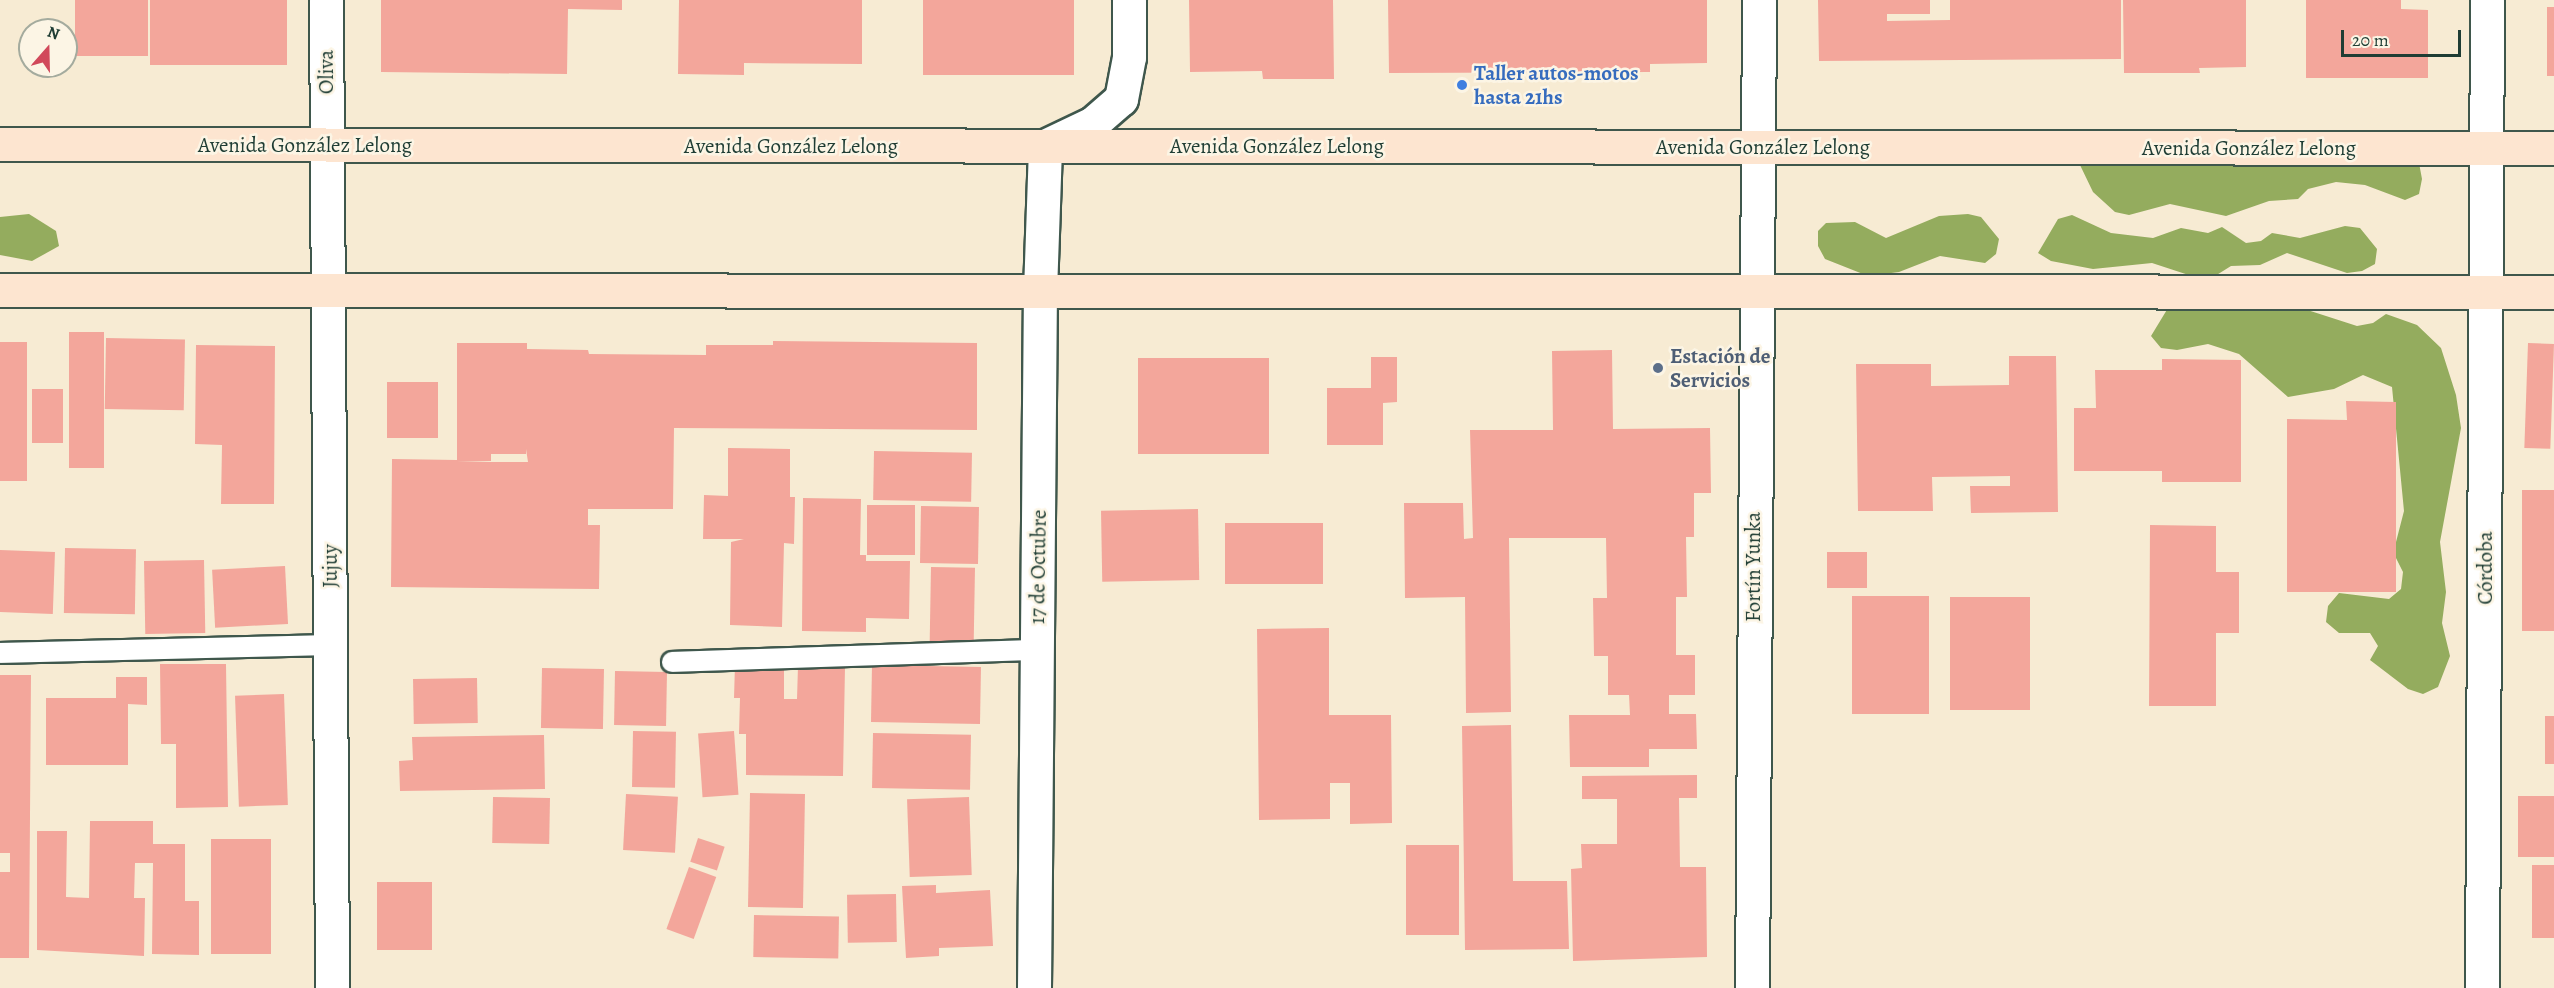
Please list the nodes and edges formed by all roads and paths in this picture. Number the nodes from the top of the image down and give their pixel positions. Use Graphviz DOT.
graph roads {
  1 [pos="326,0"];
  2 [pos="1129,0"];
  3 [pos="1759,0"];
  4 [pos="2487,0"];
  5 [pos="0,144"];
  6 [pos="326,145"];
  7 [pos="1045,146"];
  8 [pos="1758,147"];
  9 [pos="2487,148"];
  10 [pos="2554,148"];
  11 [pos="0,290"];
  12 [pos="329,290"];
  13 [pos="1040,291"];
  14 [pos="1754,291"];
  15 [pos="2487,292"];
  16 [pos="2554,292"];
  17 [pos="331,645"];
  18 [pos="1037,650"];
  19 [pos="0,653"];
  20 [pos="672,662"];
  21 [pos="332,988"];
  22 [pos="1034,988"];
  23 [pos="1752,988"];
  24 [pos="2482,988"];
  1 -- 6 [label="street, Oliva"];
  2 -- 7 [label="street"];
  3 -- 8 [label="street, Fortín Yunka"];
  4 -- 9 [label="street, Córdoba"];
  5 -- 6 [label="main road, Avenida González Lelong"];
  6 -- 7 [label="main road, Avenida González Lelong"];
  6 -- 12 [label="street, Jujuy"];
  7 -- 8 [label="main road, Avenida González Lelong"];
  7 -- 13 [label="street, 17 de Octubre"];
  8 -- 9 [label="main road, Avenida González Lelong"];
  8 -- 14 [label="street, Fortín Yunka"];
  9 -- 10 [label="main road, Avenida González Lelong"];
  9 -- 15 [label="street, Córdoba"];
  11 -- 12 [label="main road"];
  12 -- 13 [label="main road"];
  12 -- 17 [label="street, Jujuy"];
  13 -- 14 [label="main road"];
  13 -- 18 [label="street, 17 de Octubre"];
  14 -- 15 [label="main road"];
  14 -- 23 [label="street, Fortín Yunka"];
  15 -- 16 [label="main road"];
  15 -- 24 [label="street, Córdoba"];
  17 -- 19 [label="lane"];
  17 -- 21 [label="street, Jujuy"];
  18 -- 20 [label="lane"];
  18 -- 22 [label="street, 17 de Octubre"];
}
